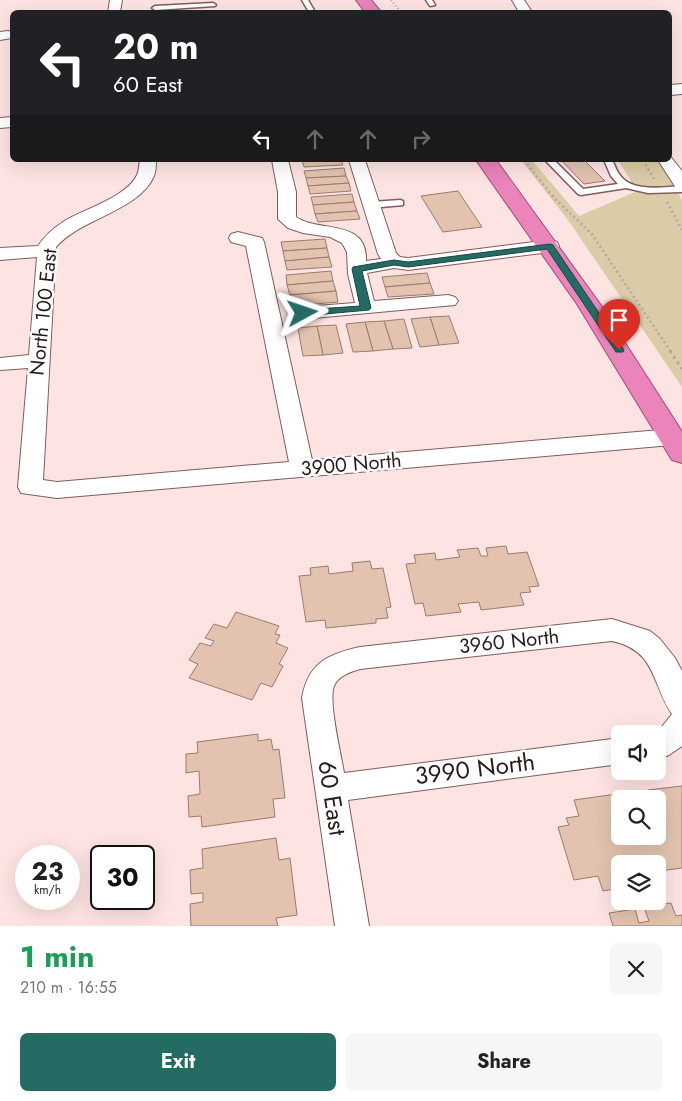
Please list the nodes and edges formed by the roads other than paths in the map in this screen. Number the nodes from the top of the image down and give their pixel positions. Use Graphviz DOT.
graph roads {
  1 [pos="154,0"];
  2 [pos="363,0"];
  3 [pos="213,6"];
  4 [pos="155,10"];
  5 [pos="371,10"];
  6 [pos="148,162"];
  7 [pos="280,162"];
  8 [pos="358,162"];
  9 [pos="487,162"];
  10 [pos="552,162"];
  11 [pos="609,162"];
  12 [pos="667,162"];
  13 [pos="682,184"];
  14 [pos="627,185"];
  15 [pos="682,189"];
  16 [pos="400,203"];
  17 [pos="371,205"];
  18 [pos="238,238"];
  19 [pos="550,246"];
  20 [pos="45,251"];
  21 [pos="0,254"];
  22 [pos="394,262"];
  23 [pos="357,269"];
  24 [pos="448,301"];
  25 [pos="366,308"];
  26 [pos="303,313"];
  27 [pos="38,361"];
  28 [pos="0,364"];
  29 [pos="677,446"];
  30 [pos="302,469"];
  31 [pos="30,486"];
  32 [pos="327,672"];
  33 [pos="682,706"];
  34 [pos="682,724"];
  35 [pos="666,741"];
  36 [pos="611,752"];
  37 [pos="331,788"];
  38 [pos="352,926"];
  1 -- 4 [label="lane"];
  2 -- 5 [label="highway"];
  3 -- 4 [label="lane"];
  6 -- 20 [label="street, North 100 East"];
  7 -- 23 [label="street"];
  8 -- 17 [label="street"];
  9 -- 19 [label="highway"];
  10 -- 14 [label="lane"];
  11 -- 14 [label="lane"];
  12 -- 13 [label="street"];
  14 -- 15 [label="lane"];
  16 -- 17 [label="lane"];
  17 -- 22 [label="street"];
  18 -- 30 [label="street"];
  19 -- 22 [label="street"];
  19 -- 29 [label="highway"];
  20 -- 21 [label="street"];
  20 -- 27 [label="street, North 100 East"];
  22 -- 23 [label="street"];
  23 -- 25 [label="street"];
  24 -- 25 [label="street"];
  25 -- 26 [label="street"];
  27 -- 28 [label="street"];
  27 -- 31 [label="street, North 100 East"];
  29 -- 30 [label="street, 3900 North"];
  30 -- 31 [label="street, 3900 North"];
  32 -- 33 [label="street, 3960 North"];
  32 -- 37 [label="street, 60 East"];
  34 -- 35 [label="street"];
  36 -- 37 [label="street, 3990 North"];
  37 -- 38 [label="street, 60 East"];
}
